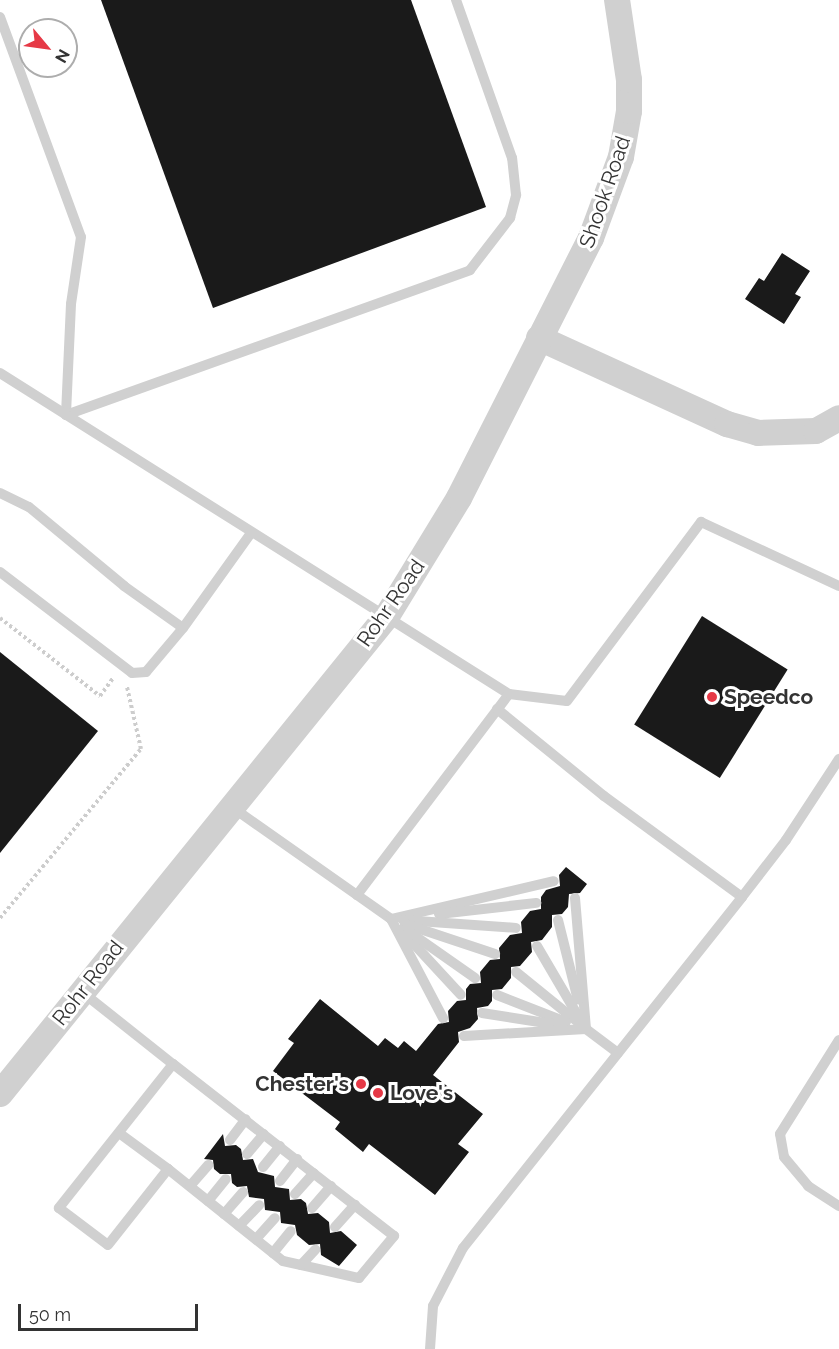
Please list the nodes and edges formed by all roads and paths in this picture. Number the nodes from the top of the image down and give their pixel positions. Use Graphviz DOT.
graph roads {
  1 [pos="456,0"];
  2 [pos="617,0"];
  3 [pos="0,17"];
  4 [pos="539,338"];
  5 [pos="0,373"];
  6 [pos="66,415"];
  7 [pos="839,418"];
  8 [pos="0,494"];
  9 [pos="251,533"];
  10 [pos="0,572"];
  11 [pos="839,586"];
  12 [pos="387,616"];
  13 [pos="0,618"];
  14 [pos="183,628"];
  15 [pos="509,694"];
  16 [pos="497,710"];
  17 [pos="839,759"];
  18 [pos="230,806"];
  19 [pos="554,881"];
  20 [pos="357,895"];
  21 [pos="742,897"];
  22 [pos="575,898"];
  23 [pos="536,903"];
  24 [pos="0,918"];
  25 [pos="391,919"];
  26 [pos="558,920"];
  27 [pos="516,928"];
  28 [pos="537,946"];
  29 [pos="495,954"];
  30 [pos="516,972"];
  31 [pos="475,978"];
  32 [pos="82,992"];
  33 [pos="461,995"];
  34 [pos="497,995"];
  35 [pos="482,1013"];
  36 [pos="443,1018"];
  37 [pos="586,1029"];
  38 [pos="464,1036"];
  39 [pos="839,1040"];
  40 [pos="618,1053"];
  41 [pos="173,1064"];
  42 [pos="0,1094"];
  43 [pos="246,1119"];
  44 [pos="119,1133"];
  45 [pos="264,1134"];
  46 [pos="230,1140"];
  47 [pos="280,1146"];
  48 [pos="247,1154"];
  49 [pos="297,1159"];
  50 [pos="208,1165"];
  51 [pos="263,1167"];
  52 [pos="168,1169"];
  53 [pos="314,1173"];
  54 [pos="226,1179"];
  55 [pos="280,1181"];
  56 [pos="190,1186"];
  57 [pos="331,1186"];
  58 [pos="243,1192"];
  59 [pos="295,1194"];
  60 [pos="208,1201"];
  61 [pos="355,1204"];
  62 [pos="259,1205"];
  63 [pos="839,1206"];
  64 [pos="312,1208"];
  65 [pos="224,1214"];
  66 [pos="275,1218"];
  67 [pos="239,1226"];
  68 [pos="335,1227"];
  69 [pos="291,1231"];
  70 [pos="256,1239"];
  71 [pos="315,1250"];
  72 [pos="273,1253"];
  73 [pos="301,1265"];
  74 [pos="430,1349"];
  1 -- 6 [label="lane"];
  2 -- 4 [label="street, Shook Road"];
  3 -- 6 [label="lane"];
  4 -- 7 [label="street"];
  4 -- 12 [label="street, Rohr Road"];
  5 -- 6 [label="lane"];
  6 -- 9 [label="lane"];
  8 -- 14 [label="lane"];
  9 -- 12 [label="lane"];
  9 -- 14 [label="lane"];
  10 -- 14 [label="lane"];
  11 -- 15 [label="lane"];
  12 -- 15 [label="lane"];
  12 -- 18 [label="street, Rohr Road"];
  13 -- 24 [label="path"];
  15 -- 16 [label="lane"];
  16 -- 20 [label="lane"];
  16 -- 21 [label="lane"];
  17 -- 21 [label="lane"];
  18 -- 20 [label="lane"];
  18 -- 32 [label="street, Rohr Road"];
  19 -- 25 [label="lane"];
  20 -- 25 [label="lane"];
  21 -- 40 [label="lane"];
  22 -- 37 [label="lane"];
  23 -- 25 [label="lane"];
  25 -- 27 [label="lane"];
  25 -- 29 [label="lane"];
  25 -- 31 [label="lane"];
  25 -- 33 [label="lane"];
  25 -- 36 [label="lane"];
  26 -- 37 [label="lane"];
  28 -- 37 [label="lane"];
  30 -- 37 [label="lane"];
  32 -- 41 [label="lane"];
  32 -- 42 [label="street, Rohr Road"];
  34 -- 37 [label="lane"];
  35 -- 37 [label="lane"];
  37 -- 38 [label="lane"];
  37 -- 40 [label="lane"];
  39 -- 63 [label="lane"];
  40 -- 74 [label="lane"];
  41 -- 43 [label="lane"];
  41 -- 44 [label="lane"];
  43 -- 45 [label="lane"];
  43 -- 46 [label="lane"];
  44 -- 52 [label="lane"];
  44 -- 52 [label="lane"];
  45 -- 47 [label="lane"];
  45 -- 48 [label="lane"];
  47 -- 49 [label="lane"];
  47 -- 51 [label="lane"];
  49 -- 53 [label="lane"];
  49 -- 55 [label="lane"];
  50 -- 56 [label="lane"];
  52 -- 56 [label="lane"];
  53 -- 57 [label="lane"];
  53 -- 59 [label="lane"];
  54 -- 60 [label="lane"];
  56 -- 60 [label="lane"];
  57 -- 61 [label="lane"];
  57 -- 64 [label="lane"];
  58 -- 65 [label="lane"];
  60 -- 65 [label="lane"];
  61 -- 68 [label="lane"];
  61 -- 73 [label="lane"];
  62 -- 67 [label="lane"];
  65 -- 67 [label="lane"];
  66 -- 70 [label="lane"];
  67 -- 70 [label="lane"];
  69 -- 72 [label="lane"];
  70 -- 72 [label="lane"];
  71 -- 73 [label="lane"];
  72 -- 73 [label="lane"];
}
